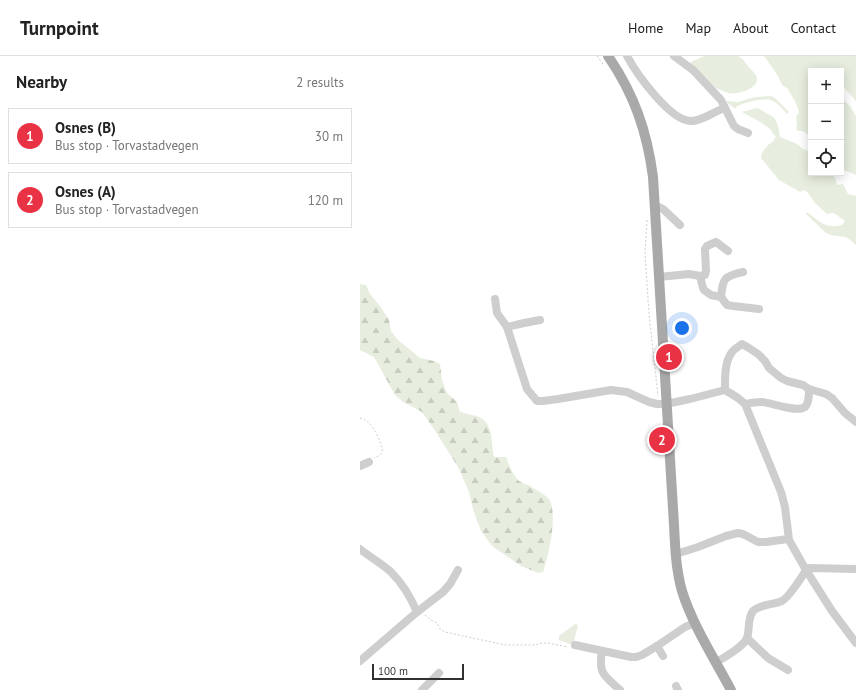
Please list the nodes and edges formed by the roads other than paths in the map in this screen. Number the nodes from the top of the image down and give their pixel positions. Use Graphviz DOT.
graph roads {
  1 [pos="608,56"];
  2 [pos="627,56"];
  3 [pos="674,56"];
  4 [pos="725,108"];
  5 [pos="748,133"];
  6 [pos="655,207"];
  7 [pos="680,225"];
  8 [pos="728,251"];
  9 [pos="743,272"];
  10 [pos="700,276"];
  11 [pos="659,277"];
  12 [pos="721,297"];
  13 [pos="494,299"];
  14 [pos="759,309"];
  15 [pos="540,320"];
  16 [pos="507,327"];
  17 [pos="809,389"];
  18 [pos="725,390"];
  19 [pos="662,404"];
  20 [pos="744,404"];
  21 [pos="856,422"];
  22 [pos="369,462"];
  23 [pos="360,466"];
  24 [pos="788,539"];
  25 [pos="360,550"];
  26 [pos="676,554"];
  27 [pos="458,570"];
  28 [pos="806,570"];
  29 [pos="856,570"];
  30 [pos="419,611"];
  31 [pos="695,623"];
  32 [pos="747,638"];
  33 [pos="856,644"];
  34 [pos="575,645"];
  35 [pos="657,646"];
  36 [pos="602,651"];
  37 [pos="663,656"];
  38 [pos="360,661"];
  39 [pos="716,662"];
  40 [pos="788,670"];
  41 [pos="439,673"];
  42 [pos="422,690"];
  43 [pos="620,690"];
  44 [pos="731,690"];
  1 -- 6 [label="main road"];
  2 -- 4 [label="street"];
  3 -- 4 [label="street"];
  4 -- 5 [label="street"];
  6 -- 7 [label="street"];
  6 -- 11 [label="main road"];
  8 -- 10 [label="street"];
  9 -- 12 [label="street"];
  10 -- 11 [label="street"];
  10 -- 12 [label="street"];
  11 -- 19 [label="main road"];
  12 -- 14 [label="street"];
  13 -- 16 [label="street"];
  15 -- 16 [label="street"];
  16 -- 19 [label="street"];
  17 -- 18 [label="street"];
  17 -- 20 [label="street"];
  17 -- 21 [label="street"];
  18 -- 19 [label="street"];
  18 -- 20 [label="street"];
  19 -- 26 [label="main road"];
  20 -- 24 [label="street"];
  22 -- 23 [label="street"];
  24 -- 26 [label="street"];
  24 -- 28 [label="street"];
  25 -- 30 [label="street"];
  26 -- 31 [label="main road"];
  27 -- 30 [label="street"];
  28 -- 29 [label="street"];
  28 -- 32 [label="street"];
  28 -- 33 [label="street"];
  30 -- 38 [label="street"];
  31 -- 35 [label="street"];
  31 -- 39 [label="main road"];
  32 -- 39 [label="street"];
  32 -- 40 [label="street"];
  34 -- 36 [label="street"];
  35 -- 36 [label="street"];
  35 -- 37 [label="street"];
  36 -- 43 [label="street"];
  39 -- 44 [label="main road"];
  41 -- 42 [label="street"];
}
